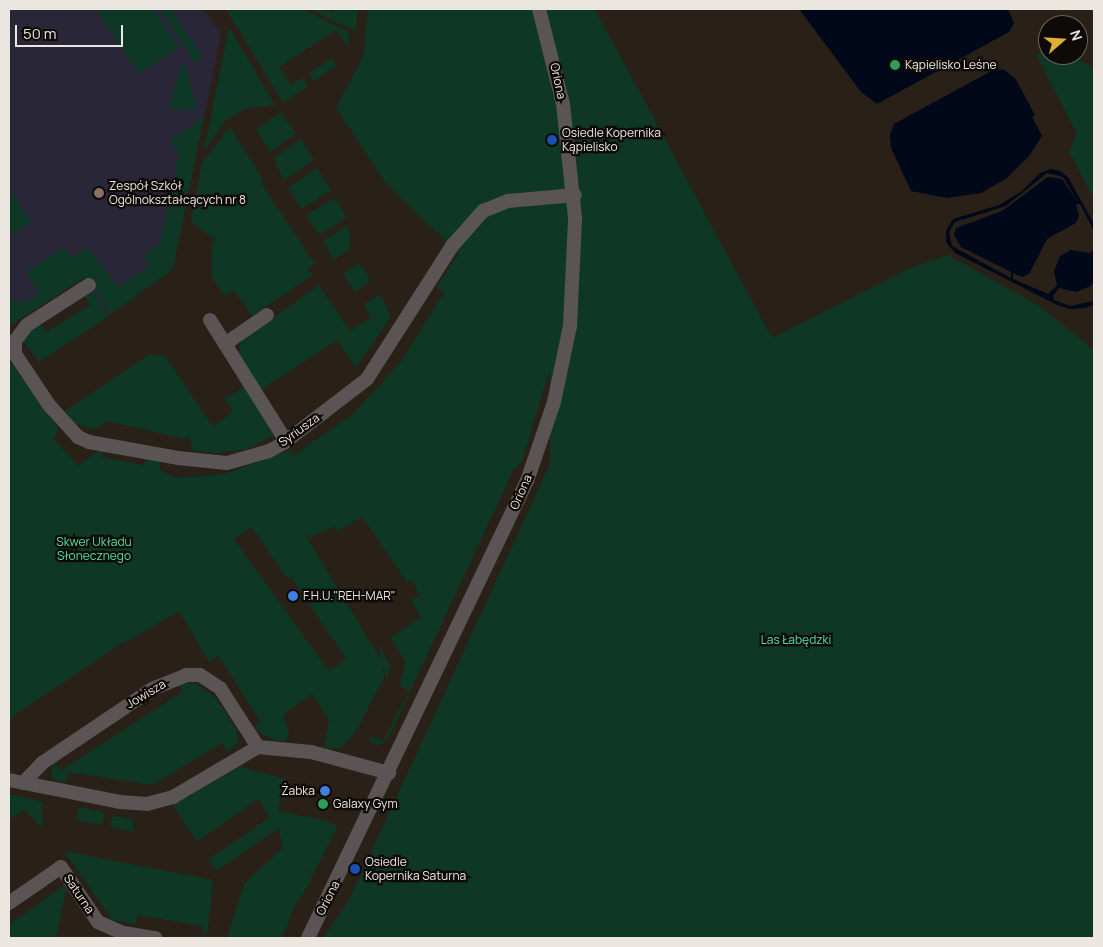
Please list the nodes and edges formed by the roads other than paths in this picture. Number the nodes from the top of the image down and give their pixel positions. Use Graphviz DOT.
graph roads {
  1 [pos="539,9"];
  2 [pos="575,195"];
  3 [pos="89,285"];
  4 [pos="267,315"];
  5 [pos="210,320"];
  6 [pos="225,344"];
  7 [pos="286,441"];
  8 [pos="258,747"];
  9 [pos="389,773"];
  10 [pos="9,780"];
  11 [pos="23,783"];
  12 [pos="9,903"];
  13 [pos="156,938"];
  14 [pos="308,938"];
  1 -- 2 [label="street, Oriona"];
  2 -- 7 [label="street, Syriusza"];
  2 -- 9 [label="street, Oriona"];
  3 -- 7 [label="street, Syriusza"];
  4 -- 6 [label="street"];
  5 -- 6 [label="street"];
  6 -- 7 [label="street"];
  8 -- 9 [label="street"];
  8 -- 11 [label="street"];
  8 -- 11 [label="street, Jowisza"];
  9 -- 14 [label="street, Oriona"];
  10 -- 11 [label="street"];
  12 -- 13 [label="street, Saturna"];
}
